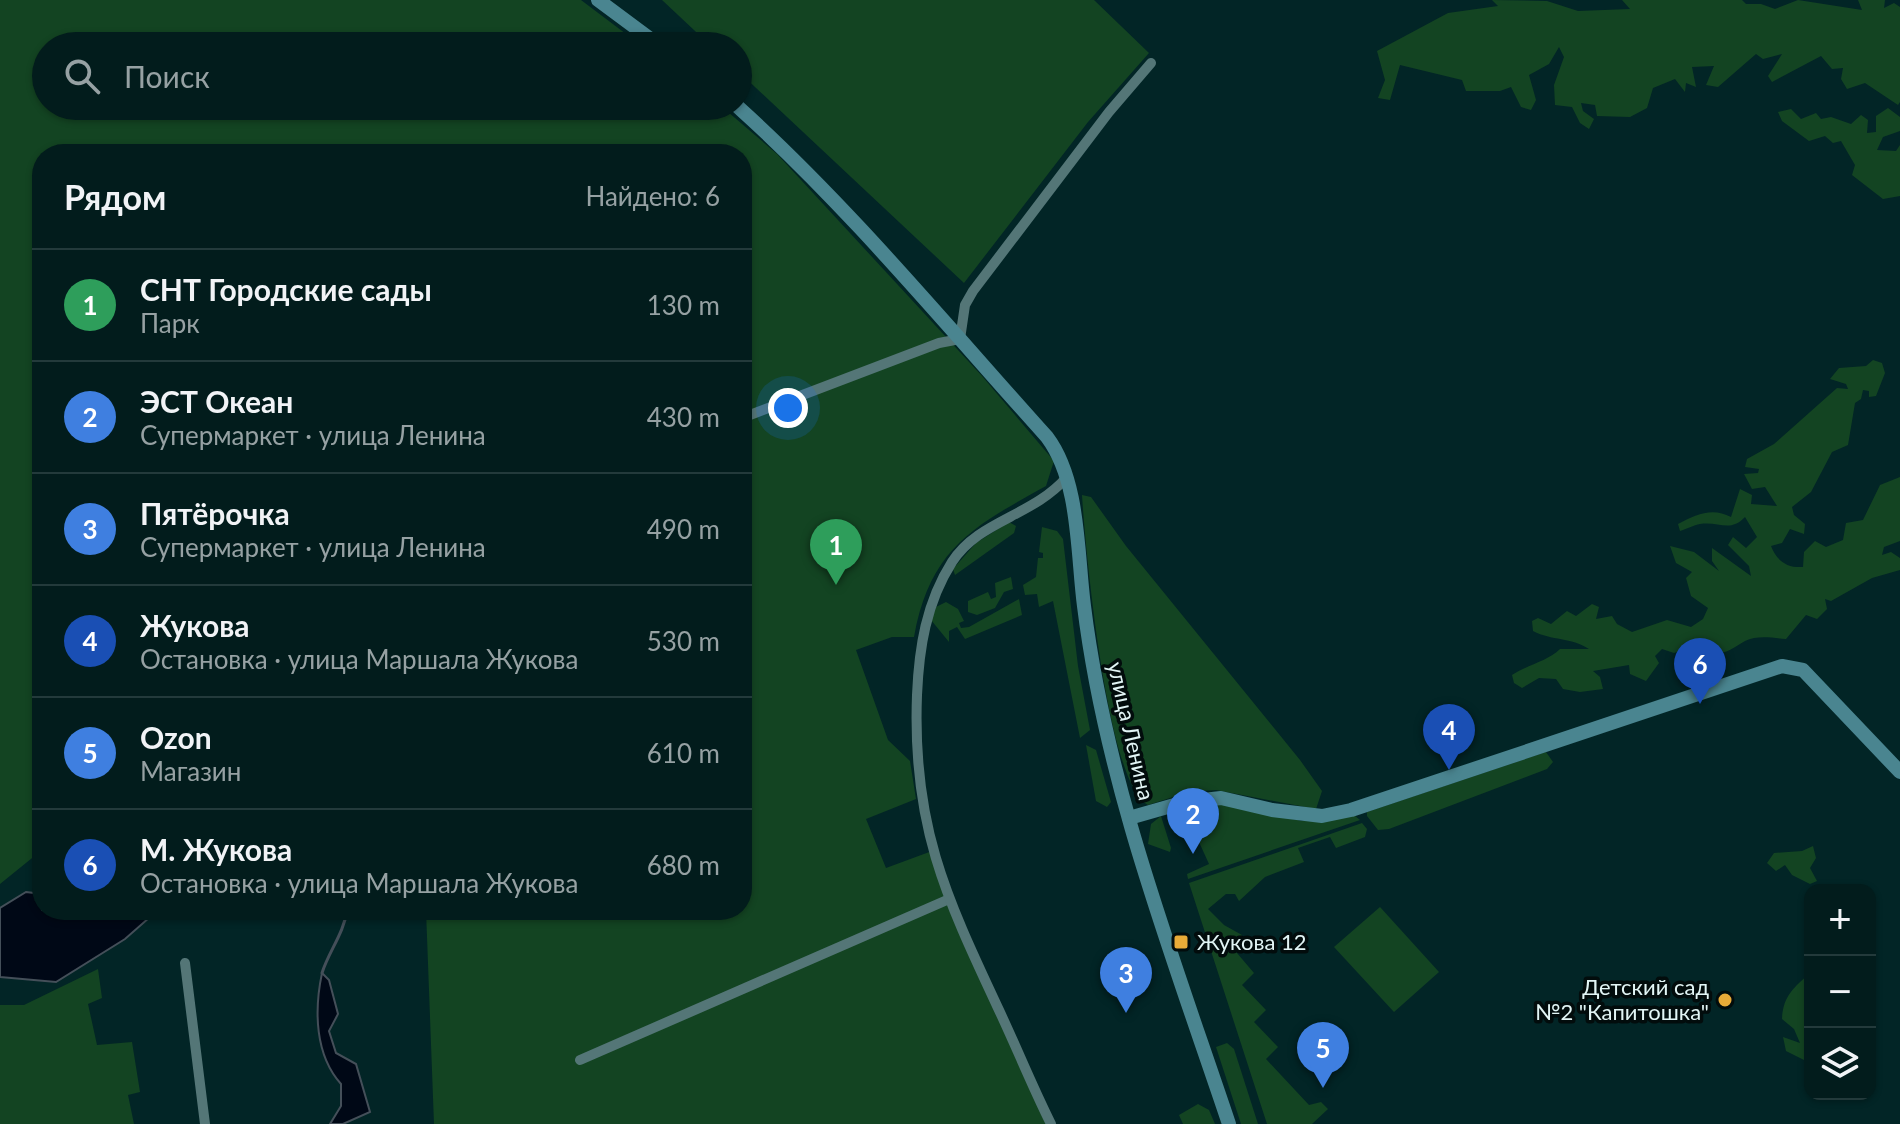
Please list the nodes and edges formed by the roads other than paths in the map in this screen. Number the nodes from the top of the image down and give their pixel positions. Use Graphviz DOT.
graph roads {
  1 [pos="598,0"];
  2 [pos="641,32"];
  3 [pos="1151,63"];
  4 [pos="752,119"];
  5 [pos="960,339"];
  6 [pos="752,414"];
  7 [pos="1067,477"];
  8 [pos="1900,772"];
  9 [pos="1129,818"];
  10 [pos="947,900"];
  11 [pos="185,963"];
  12 [pos="580,1060"];
  13 [pos="205,1124"];
  14 [pos="1051,1124"];
  15 [pos="1229,1124"];
  1 -- 2 [label="main road"];
  3 -- 5 [label="street"];
  4 -- 5 [label="main road, улица Ленина"];
  5 -- 6 [label="street"];
  5 -- 7 [label="main road, улица Ленина"];
  7 -- 9 [label="main road, улица Ленина"];
  7 -- 10 [label="street"];
  8 -- 9 [label="main road"];
  9 -- 15 [label="main road, улица Ленина"];
  10 -- 12 [label="street"];
  10 -- 14 [label="street"];
  11 -- 13 [label="street"];
}
